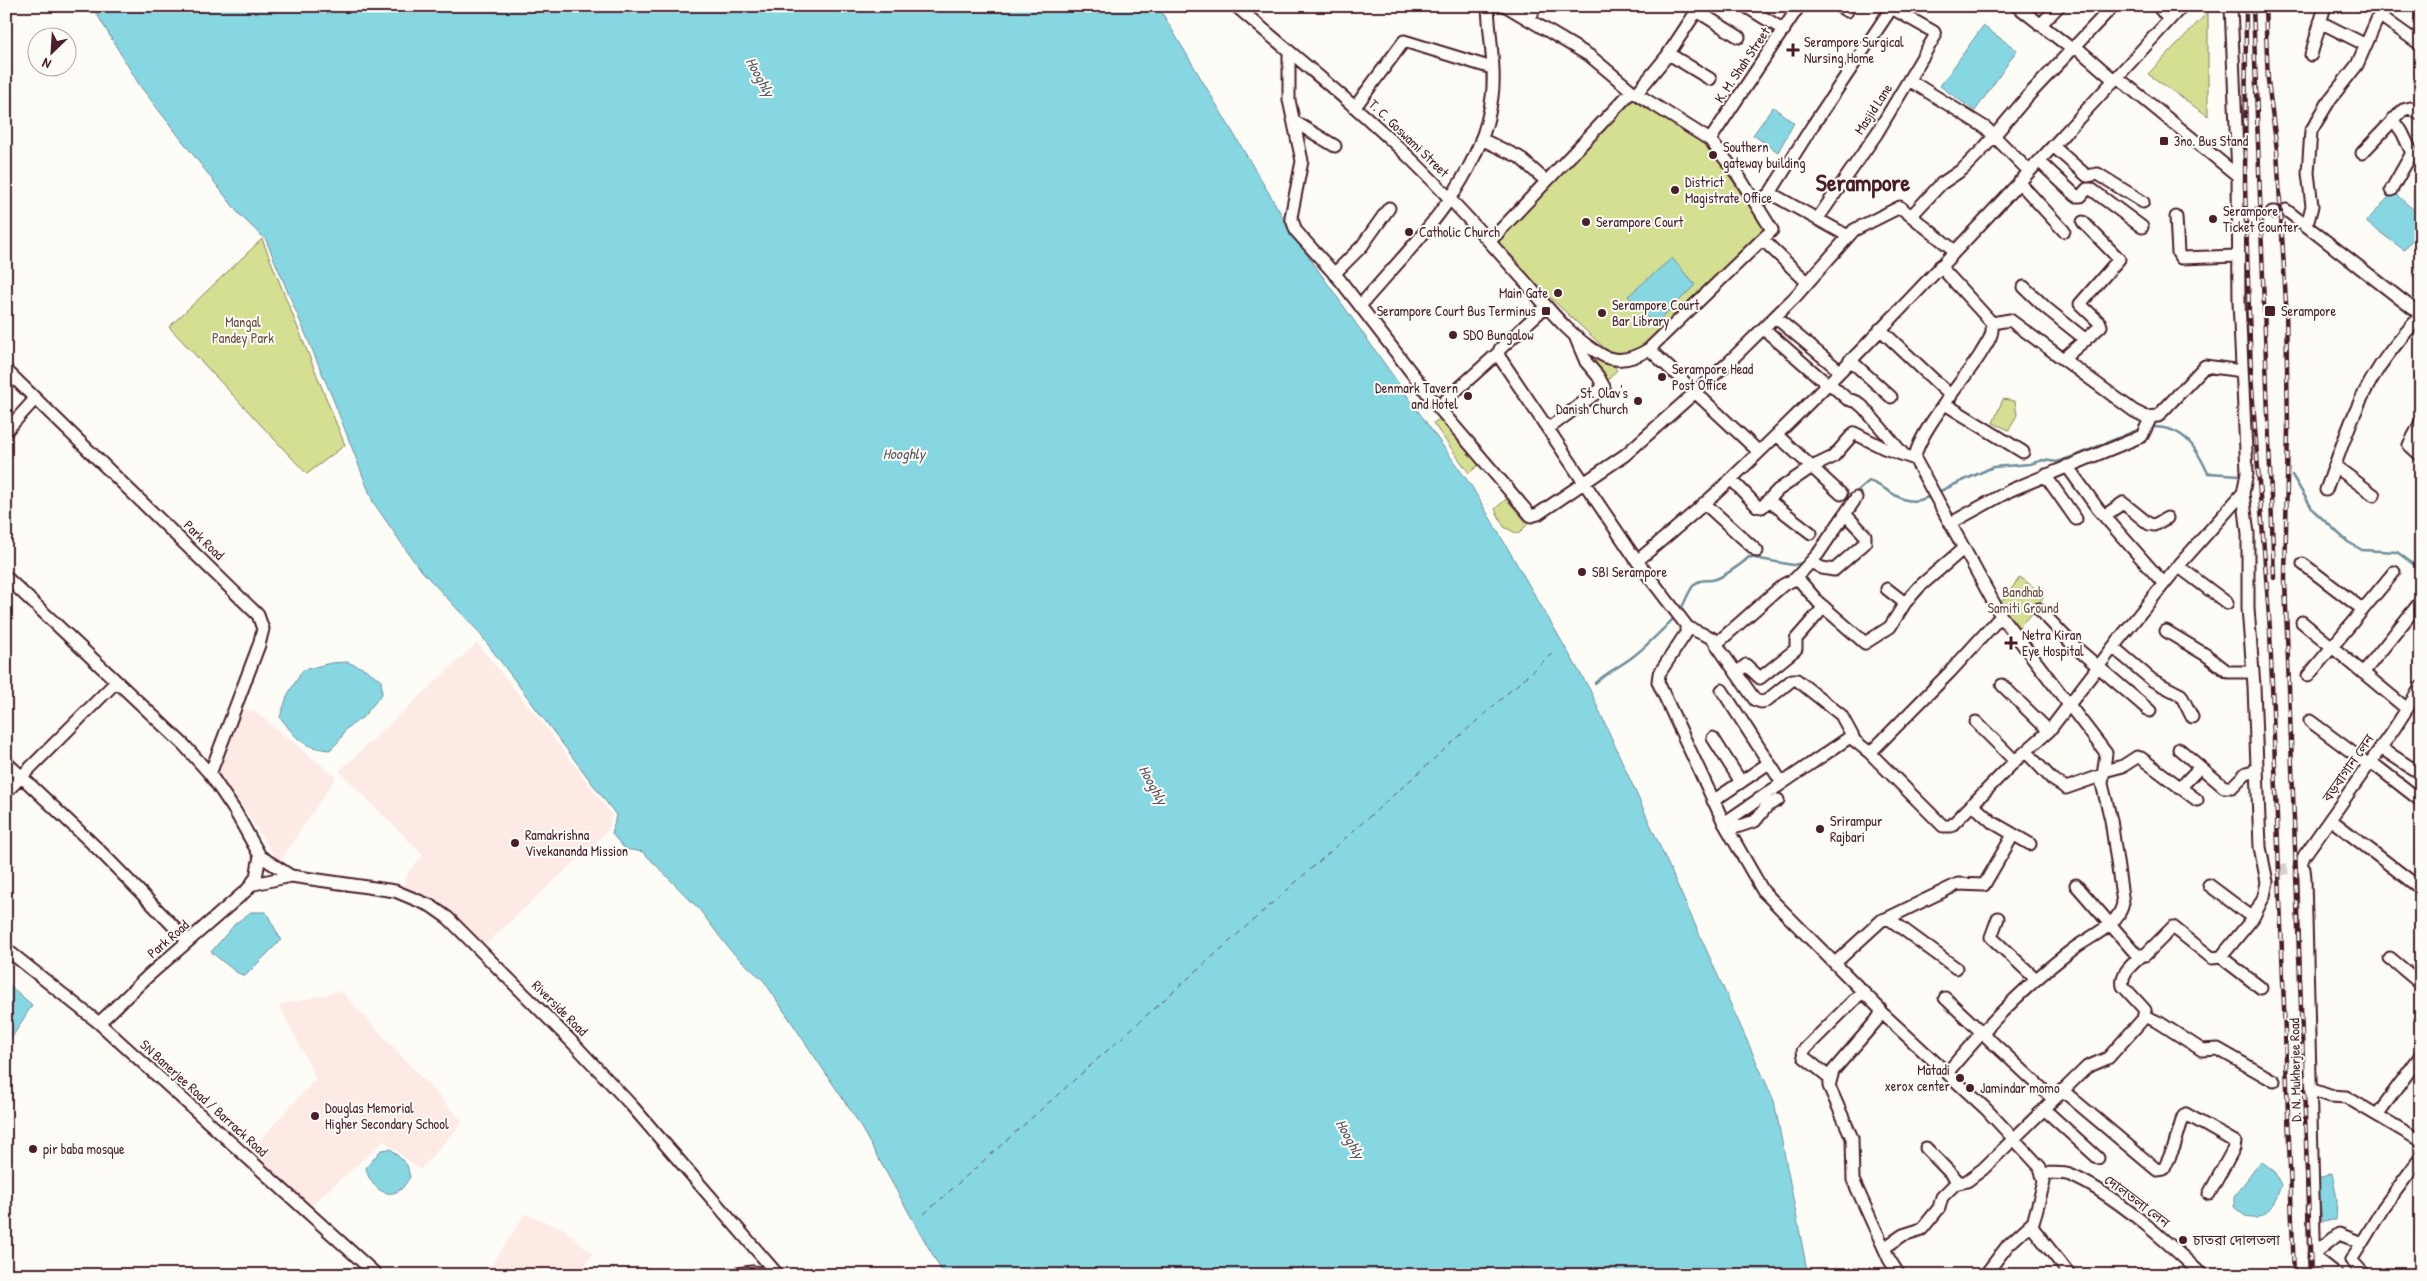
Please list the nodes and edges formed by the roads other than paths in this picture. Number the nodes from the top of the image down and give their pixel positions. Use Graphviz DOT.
graph roads {
  1 [pos="1236,6"];
  2 [pos="1488,6"];
  3 [pos="1506,6"];
  4 [pos="1535,6"];
  5 [pos="1745,6"];
  6 [pos="1799,6"];
  7 [pos="2016,6"];
  8 [pos="2059,6"];
  9 [pos="2113,6"];
  10 [pos="2158,6"];
  11 [pos="2182,6"];
  12 [pos="2231,6"];
  13 [pos="2325,6"];
  14 [pos="1891,7"];
  15 [pos="1699,9"];
  16 [pos="2381,11"];
  17 [pos="1530,19"];
  18 [pos="2169,20"];
  19 [pos="2320,22"];
  20 [pos="2040,24"];
  21 [pos="1784,30"];
  22 [pos="1739,37"];
  23 [pos="2420,44"];
  24 [pos="2366,45"];
  25 [pos="2075,48"];
  26 [pos="1289,52"];
  27 [pos="1668,54"];
  28 [pos="2311,55"];
  29 [pos="1492,68"];
  30 [pos="2115,78"];
  31 [pos="1710,79"];
  32 [pos="1909,80"];
  33 [pos="1634,92"];
  34 [pos="1354,107"];
  35 [pos="2421,115"];
  36 [pos="2393,119"];
  37 [pos="1295,122"];
  38 [pos="1994,137"];
  39 [pos="1480,139"];
  40 [pos="1710,140"];
  41 [pos="1335,146"];
  42 [pos="2053,146"];
  43 [pos="2362,153"];
  44 [pos="2039,161"];
  45 [pos="2029,171"];
  46 [pos="2238,176"];
  47 [pos="1546,181"];
  48 [pos="2019,182"];
  49 [pos="2391,190"];
  50 [pos="1770,193"];
  51 [pos="1450,200"];
  52 [pos="2143,202"];
  53 [pos="1758,203"];
  54 [pos="1389,208"];
  55 [pos="2280,211"];
  56 [pos="1912,216"];
  57 [pos="2176,217"];
  58 [pos="1818,218"];
  59 [pos="2083,222"];
  60 [pos="2307,225"];
  61 [pos="2142,227"];
  62 [pos="2064,231"];
  63 [pos="1848,236"];
  64 [pos="1763,240"];
  65 [pos="1490,241"];
  66 [pos="1956,251"];
  67 [pos="2238,256"];
  68 [pos="1940,266"];
  69 [pos="1334,274"];
  70 [pos="1808,282"];
  71 [pos="2024,287"];
  72 [pos="1360,306"];
  73 [pos="1546,307"];
  74 [pos="2419,310"];
  75 [pos="1775,317"];
  76 [pos="1992,323"];
  77 [pos="1764,329"];
  78 [pos="1880,329"];
  79 [pos="1575,336"];
  80 [pos="2086,340"];
  81 [pos="1649,350"];
  82 [pos="1498,353"];
  83 [pos="2064,359"];
  84 [pos="1850,360"];
  85 [pos="6,370"];
  86 [pos="1840,370"];
  87 [pos="2242,371"];
  88 [pos="1828,383"];
  89 [pos="1695,392"];
  90 [pos="1891,397"];
  91 [pos="35,399"];
  92 [pos="1948,400"];
  93 [pos="1438,406"];
  94 [pos="2151,417"];
  95 [pos="2421,422"];
  96 [pos="1548,428"];
  97 [pos="6,431"];
  98 [pos="1777,434"];
  99 [pos="1759,452"];
  100 [pos="2023,452"];
  101 [pos="2421,456"];
  102 [pos="1910,457"];
  103 [pos="2067,466"];
  104 [pos="2335,466"];
  105 [pos="1812,467"];
  106 [pos="2046,475"];
  107 [pos="1731,479"];
  108 [pos="1585,481"];
  109 [pos="2326,490"];
  110 [pos="2243,493"];
  111 [pos="1840,494"];
  112 [pos="2374,495"];
  113 [pos="1856,498"];
  114 [pos="1768,500"];
  115 [pos="1704,503"];
  116 [pos="1845,514"];
  117 [pos="2104,516"];
  118 [pos="2167,518"];
  119 [pos="2076,519"];
  120 [pos="1951,523"];
  121 [pos="1811,533"];
  122 [pos="1964,548"];
  123 [pos="1757,551"];
  124 [pos="1637,561"];
  125 [pos="1811,562"];
  126 [pos="2303,564"];
  127 [pos="2178,566"];
  128 [pos="2394,572"];
  129 [pos="6,576"];
  130 [pos="1795,579"];
  131 [pos="2164,584"];
  132 [pos="1887,589"];
  133 [pos="2421,601"];
  134 [pos="1905,603"];
  135 [pos="2228,603"];
  136 [pos="1824,607"];
  137 [pos="2038,609"];
  138 [pos="2362,609"];
  139 [pos="2001,616"];
  140 [pos="2302,622"];
  141 [pos="1687,627"];
  142 [pos="2166,631"];
  143 [pos="1716,644"];
  144 [pos="2332,646"];
  145 [pos="2113,647"];
  146 [pos="2098,666"];
  147 [pos="2253,672"];
  148 [pos="1736,673"];
  149 [pos="2363,673"];
  150 [pos="2308,676"];
  151 [pos="116,682"];
  152 [pos="2002,685"];
  153 [pos="2421,687"];
  154 [pos="1722,690"];
  155 [pos="2068,705"];
  156 [pos="2407,709"];
  157 [pos="2150,711"];
  158 [pos="2192,716"];
  159 [pos="2310,721"];
  160 [pos="1976,722"];
  161 [pos="2049,731"];
  162 [pos="1853,737"];
  163 [pos="1713,738"];
  164 [pos="2381,748"];
  165 [pos="218,749"];
  166 [pos="2179,749"];
  167 [pos="2026,752"];
  168 [pos="1870,753"];
  169 [pos="194,756"];
  170 [pos="2015,761"];
  171 [pos="6,762"];
  172 [pos="1769,763"];
  173 [pos="2370,763"];
  174 [pos="2421,766"];
  175 [pos="2200,768"];
  176 [pos="2257,770"];
  177 [pos="2103,773"];
  178 [pos="210,774"];
  179 [pos="21,776"];
  180 [pos="1741,782"];
  181 [pos="1782,783"];
  182 [pos="2180,788"];
  183 [pos="6,792"];
  184 [pos="1714,800"];
  185 [pos="1778,800"];
  186 [pos="2197,800"];
  187 [pos="2421,801"];
  188 [pos="1972,804"];
  189 [pos="2330,819"];
  190 [pos="1726,827"];
  191 [pos="2013,835"];
  192 [pos="2030,844"];
  193 [pos="260,856"];
  194 [pos="2299,867"];
  195 [pos="291,876"];
  196 [pos="254,884"];
  197 [pos="2076,885"];
  198 [pos="2209,885"];
  199 [pos="2421,889"];
  200 [pos="1888,918"];
  201 [pos="1998,918"];
  202 [pos="2252,918"];
  203 [pos="2111,923"];
  204 [pos="188,941"];
  205 [pos="6,949"];
  206 [pos="2141,956"];
  207 [pos="2221,957"];
  208 [pos="2390,958"];
  209 [pos="1835,963"];
  210 [pos="1956,968"];
  211 [pos="2036,978"];
  212 [pos="2421,984"];
  213 [pos="2261,988"];
  214 [pos="1863,991"];
  215 [pos="1945,998"];
  216 [pos="1880,1012"];
  217 [pos="2145,1016"];
  218 [pos="99,1023"];
  219 [pos="1981,1032"];
  220 [pos="2421,1055"];
  221 [pos="1947,1074"];
  222 [pos="1830,1078"];
  223 [pos="2274,1081"];
  224 [pos="2310,1089"];
  225 [pos="2058,1095"];
  226 [pos="2044,1108"];
  227 [pos="2377,1116"];
  228 [pos="2014,1139"];
  229 [pos="2421,1141"];
  230 [pos="1926,1148"];
  231 [pos="2421,1157"];
  232 [pos="2098,1158"];
  233 [pos="2043,1173"];
  234 [pos="1959,1182"];
  235 [pos="2209,1194"];
  236 [pos="2032,1222"];
  237 [pos="2362,1243"];
  238 [pos="1884,1248"];
  239 [pos="2314,1255"];
  240 [pos="2351,1259"];
  241 [pos="377,1275"];
  242 [pos="730,1275"];
  243 [pos="778,1275"];
  244 [pos="1899,1275"];
  245 [pos="1985,1275"];
  246 [pos="2070,1275"];
  247 [pos="2202,1275"];
  248 [pos="2315,1275"];
  249 [pos="2338,1275"];
  250 [pos="2365,1275"];
  1 -- 26 [label="street, T. C. Goswami Street"];
  2 -- 29 [label="street"];
  3 -- 17 [label="street"];
  4 -- 17 [label="street"];
  5 -- 21 [label="street"];
  6 -- 21 [label="street, K. M. Shah Street"];
  7 -- 20 [label="street"];
  8 -- 20 [label="street"];
  9 -- 25 [label="street"];
  10 -- 18 [label="street"];
  11 -- 18 [label="street"];
  12 -- 46 [label="street"];
  13 -- 19 [label="street"];
  14 -- 32 [label="street, Masjid Lane"];
  14 -- 50 [label="street"];
  15 -- 22 [label="street"];
  15 -- 27 [label="street"];
  16 -- 23 [label="street"];
  16 -- 24 [label="street"];
  17 -- 33 [label="street"];
  18 -- 30 [label="street"];
  19 -- 24 [label="street"];
  19 -- 28 [label="street"];
  20 -- 25 [label="street"];
  21 -- 40 [label="street, K. M. Shah Street"];
  24 -- 60 [label="street"];
  25 -- 30 [label="street"];
  25 -- 38 [label="street"];
  26 -- 34 [label="street, T. C. Goswami Street"];
  26 -- 37 [label="street"];
  27 -- 31 [label="street"];
  27 -- 33 [label="street"];
  29 -- 34 [label="street"];
  29 -- 39 [label="street"];
  30 -- 42 [label="street"];
  30 -- 46 [label="street"];
  32 -- 38 [label="street"];
  32 -- 58 [label="street, Masjid Lane"];
  33 -- 40 [label="street"];
  33 -- 47 [label="street"];
  34 -- 51 [label="street, T. C. Goswami Street"];
  35 -- 36 [label="street"];
  36 -- 43 [label="street"];
  36 -- 49 [label="street"];
  37 -- 41 [label="street"];
  37 -- 69 [label="street"];
  38 -- 45 [label="street"];
  38 -- 56 [label="street"];
  39 -- 47 [label="street"];
  39 -- 51 [label="street"];
  40 -- 53 [label="street"];
  42 -- 44 [label="street"];
  42 -- 52 [label="street"];
  44 -- 45 [label="street"];
  44 -- 61 [label="street"];
  45 -- 48 [label="street"];
  46 -- 67 [label="street"];
  47 -- 65 [label="street"];
  48 -- 62 [label="street"];
  48 -- 66 [label="street"];
  50 -- 53 [label="street"];
  50 -- 58 [label="street"];
  51 -- 65 [label="street, T. C. Goswami Street"];
  51 -- 72 [label="street"];
  53 -- 64 [label="street"];
  54 -- 69 [label="street"];
  55 -- 60 [label="street"];
  56 -- 63 [label="street"];
  56 -- 66 [label="street"];
  57 -- 67 [label="street"];
  58 -- 63 [label="street"];
  59 -- 80 [label="street"];
  60 -- 74 [label="street"];
  63 -- 70 [label="street"];
  64 -- 70 [label="street"];
  64 -- 81 [label="street"];
  65 -- 73 [label="street, T. C. Goswami Street"];
  66 -- 68 [label="street"];
  67 -- 87 [label="street"];
  68 -- 76 [label="street"];
  68 -- 78 [label="street"];
  69 -- 72 [label="street"];
  70 -- 75 [label="street"];
  71 -- 80 [label="street"];
  72 -- 93 [label="street"];
  73 -- 79 [label="street, T. C. Goswami Street"];
  73 -- 82 [label="street"];
  74 -- 104 [label="street"];
  75 -- 77 [label="street"];
  75 -- 86 [label="street"];
  76 -- 83 [label="street"];
  76 -- 92 [label="street"];
  77 -- 88 [label="street"];
  77 -- 89 [label="street"];
  78 -- 84 [label="street"];
  78 -- 92 [label="street"];
  79 -- 81 [label="street"];
  79 -- 96 [label="street"];
  80 -- 83 [label="street"];
  81 -- 89 [label="street"];
  82 -- 93 [label="street"];
  82 -- 96 [label="street"];
  83 -- 94 [label="street"];
  84 -- 86 [label="street"];
  84 -- 90 [label="street"];
  85 -- 91 [label="street, Park Road"];
  86 -- 88 [label="street"];
  87 -- 94 [label="street"];
  87 -- 110 [label="street"];
  88 -- 98 [label="street"];
  88 -- 102 [label="street"];
  89 -- 99 [label="street"];
  89 -- 108 [label="street"];
  91 -- 97 [label="street"];
  91 -- 165 [label="street, Park Road"];
  92 -- 100 [label="street"];
  92 -- 102 [label="street"];
  93 -- 108 [label="street"];
  94 -- 103 [label="street"];
  95 -- 101 [label="street"];
  96 -- 108 [label="street"];
  98 -- 99 [label="street"];
  98 -- 105 [label="street"];
  99 -- 107 [label="street"];
  102 -- 105 [label="street"];
  102 -- 120 [label="street"];
  103 -- 106 [label="street"];
  103 -- 117 [label="street"];
  104 -- 109 [label="street"];
  104 -- 112 [label="street"];
  105 -- 111 [label="street"];
  105 -- 114 [label="street"];
  106 -- 119 [label="street"];
  106 -- 120 [label="street"];
  107 -- 114 [label="street"];
  107 -- 115 [label="street"];
  108 -- 124 [label="street"];
  110 -- 127 [label="street"];
  110 -- 147 [label="street"];
  113 -- 116 [label="street"];
  114 -- 121 [label="street"];
  115 -- 123 [label="street"];
  115 -- 124 [label="street"];
  116 -- 125 [label="street"];
  116 -- 125 [label="street"];
  117 -- 118 [label="street"];
  117 -- 131 [label="street"];
  120 -- 122 [label="street"];
  122 -- 134 [label="street"];
  122 -- 139 [label="street"];
  124 -- 141 [label="street"];
  125 -- 130 [label="street"];
  126 -- 138 [label="street"];
  127 -- 131 [label="street"];
  127 -- 135 [label="street"];
  128 -- 138 [label="street"];
  129 -- 151 [label="street"];
  130 -- 136 [label="street"];
  130 -- 143 [label="street"];
  131 -- 145 [label="street"];
  132 -- 134 [label="street"];
  133 -- 149 [label="street"];
  134 -- 136 [label="street"];
  136 -- 148 [label="street"];
  137 -- 146 [label="street"];
  138 -- 144 [label="street"];
  139 -- 155 [label="street"];
  139 -- 168 [label="street"];
  140 -- 144 [label="street"];
  141 -- 143 [label="street"];
  141 -- 184 [label="street"];
  142 -- 147 [label="street"];
  143 -- 148 [label="street"];
  144 -- 149 [label="street"];
  144 -- 150 [label="street"];
  145 -- 146 [label="street"];
  145 -- 158 [label="street"];
  146 -- 155 [label="street"];
  146 -- 157 [label="street"];
  147 -- 176 [label="street"];
  148 -- 162 [label="street"];
  149 -- 156 [label="street"];
  151 -- 169 [label="street"];
  151 -- 179 [label="street"];
  152 -- 161 [label="street"];
  153 -- 156 [label="street, বড়বাগান লেন"];
  154 -- 172 [label="street"];
  155 -- 161 [label="street"];
  155 -- 177 [label="street"];
  156 -- 164 [label="street, বড়বাগান লেন"];
  159 -- 173 [label="street"];
  160 -- 170 [label="street"];
  161 -- 167 [label="street"];
  162 -- 168 [label="street"];
  162 -- 181 [label="street"];
  163 -- 180 [label="street"];
  164 -- 173 [label="street, বড়বাগান লেন"];
  164 -- 174 [label="street"];
  165 -- 169 [label="street"];
  165 -- 178 [label="street, Park Road"];
  166 -- 175 [label="street"];
  167 -- 170 [label="street"];
  167 -- 177 [label="street"];
  168 -- 188 [label="street"];
  169 -- 178 [label="street"];
  170 -- 188 [label="street"];
  171 -- 179 [label="street"];
  172 -- 180 [label="street"];
  172 -- 181 [label="street"];
  173 -- 187 [label="street"];
  173 -- 189 [label="street, বড়বাগান লেন"];
  175 -- 176 [label="street"];
  175 -- 182 [label="street"];
  176 -- 202 [label="street"];
  177 -- 182 [label="street"];
  177 -- 203 [label="street"];
  178 -- 193 [label="street"];
  179 -- 183 [label="street"];
  179 -- 204 [label="street"];
  180 -- 184 [label="street"];
  181 -- 190 [label="street"];
  182 -- 186 [label="street"];
  184 -- 190 [label="street"];
  185 -- 190 [label="street"];
  188 -- 191 [label="street"];
  189 -- 194 [label="street, বড়বাগান লেন"];
  189 -- 199 [label="street"];
  190 -- 209 [label="street"];
  191 -- 192 [label="street"];
  191 -- 200 [label="street"];
  193 -- 195 [label="street, Riverside Road"];
  193 -- 196 [label="street"];
  194 -- 224 [label="street, D. N. Mukherjee Road"];
  195 -- 196 [label="street"];
  195 -- 243 [label="street, Riverside Road"];
  196 -- 204 [label="street, Park Road"];
  197 -- 203 [label="street"];
  198 -- 202 [label="street"];
  200 -- 209 [label="street"];
  200 -- 210 [label="street"];
  201 -- 211 [label="street"];
  202 -- 207 [label="street"];
  203 -- 206 [label="street"];
  203 -- 211 [label="street"];
  204 -- 218 [label="street, Park Road"];
  205 -- 218 [label="street, SN Banerjee Road / Barrack Road"];
  206 -- 207 [label="street"];
  206 -- 217 [label="street"];
  207 -- 213 [label="street"];
  208 -- 212 [label="street"];
  209 -- 214 [label="street"];
  211 -- 219 [label="street"];
  214 -- 216 [label="street"];
  214 -- 222 [label="street"];
  215 -- 219 [label="street"];
  216 -- 221 [label="street"];
  216 -- 222 [label="street"];
  217 -- 223 [label="street"];
  217 -- 225 [label="street"];
  218 -- 241 [label="street, SN Banerjee Road / Barrack Road"];
  219 -- 221 [label="street"];
  219 -- 225 [label="street"];
  220 -- 227 [label="street"];
  221 -- 228 [label="street"];
  222 -- 238 [label="street"];
  224 -- 227 [label="street"];
  224 -- 239 [label="street, D. N. Mukherjee Road"];
  225 -- 226 [label="street"];
  225 -- 235 [label="street"];
  226 -- 228 [label="street"];
  226 -- 232 [label="street"];
  227 -- 229 [label="street"];
  228 -- 233 [label="street"];
  228 -- 234 [label="street"];
  230 -- 234 [label="street"];
  231 -- 237 [label="street"];
  233 -- 236 [label="street"];
  233 -- 247 [label="street, দোলতলা লেন"];
  234 -- 238 [label="street"];
  236 -- 245 [label="street"];
  236 -- 246 [label="street"];
  237 -- 239 [label="street"];
  237 -- 240 [label="street"];
  238 -- 244 [label="street"];
  239 -- 248 [label="street, D. N. Mukherjee Road"];
  239 -- 249 [label="street"];
  240 -- 249 [label="street"];
  240 -- 250 [label="street"];
  242 -- 243 [label="street"];
}
